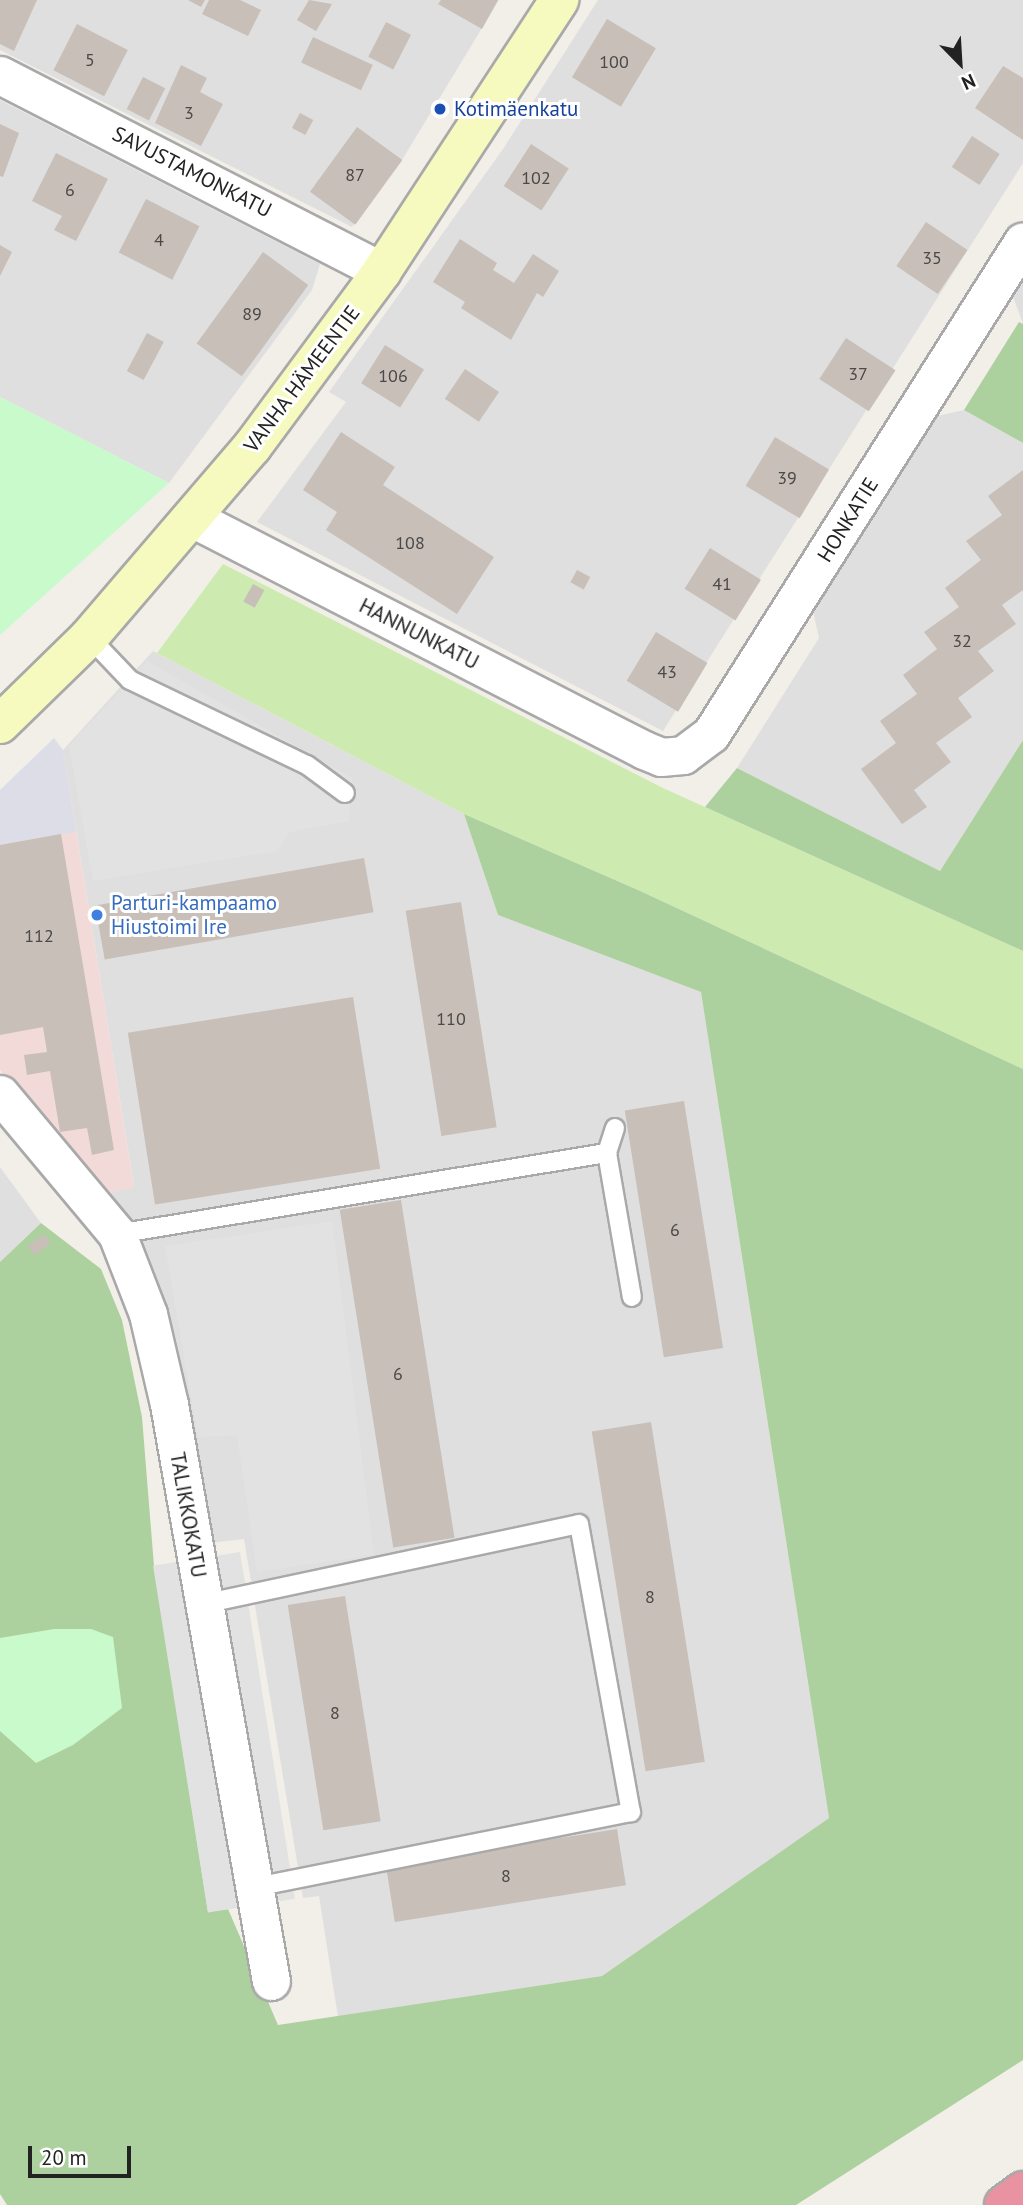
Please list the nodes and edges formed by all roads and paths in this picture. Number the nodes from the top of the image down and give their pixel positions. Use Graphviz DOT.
graph roads {
  1 [pos="559,0"];
  2 [pos="0,75"];
  3 [pos="1023,241"];
  4 [pos="382,271"];
  5 [pos="194,519"];
  6 [pos="89,637"];
  7 [pos="0,724"];
  8 [pos="644,750"];
  9 [pos="345,793"];
  10 [pos="0,1094"];
  11 [pos="615,1128"];
  12 [pos="607,1153"];
  13 [pos="117,1234"];
  14 [pos="632,1297"];
  15 [pos="203,1604"];
  16 [pos="254,1887"];
  17 [pos="271,1980"];
  18 [pos="1023,2191"];
  19 [pos="1004,2205"];
  1 -- 4 [label="street, VANHA HÄMEENTIE"];
  2 -- 4 [label="street, SAVUSTAMONKATU"];
  3 -- 8 [label="street, HONKATIE"];
  4 -- 5 [label="street, VANHA HÄMEENTIE"];
  5 -- 6 [label="street, VANHA HÄMEENTIE"];
  5 -- 8 [label="street, HANNUNKATU"];
  6 -- 7 [label="street, VANHA HÄMEENTIE"];
  6 -- 9 [label="lane"];
  10 -- 13 [label="street, TALIKKOKATU"];
  11 -- 12 [label="lane"];
  12 -- 13 [label="lane"];
  12 -- 14 [label="lane"];
  13 -- 15 [label="street, TALIKKOKATU"];
  15 -- 16 [label="street, TALIKKOKATU"];
  15 -- 16 [label="lane"];
  16 -- 17 [label="street, TALIKKOKATU"];
  18 -- 19 [label="highway"];
}
